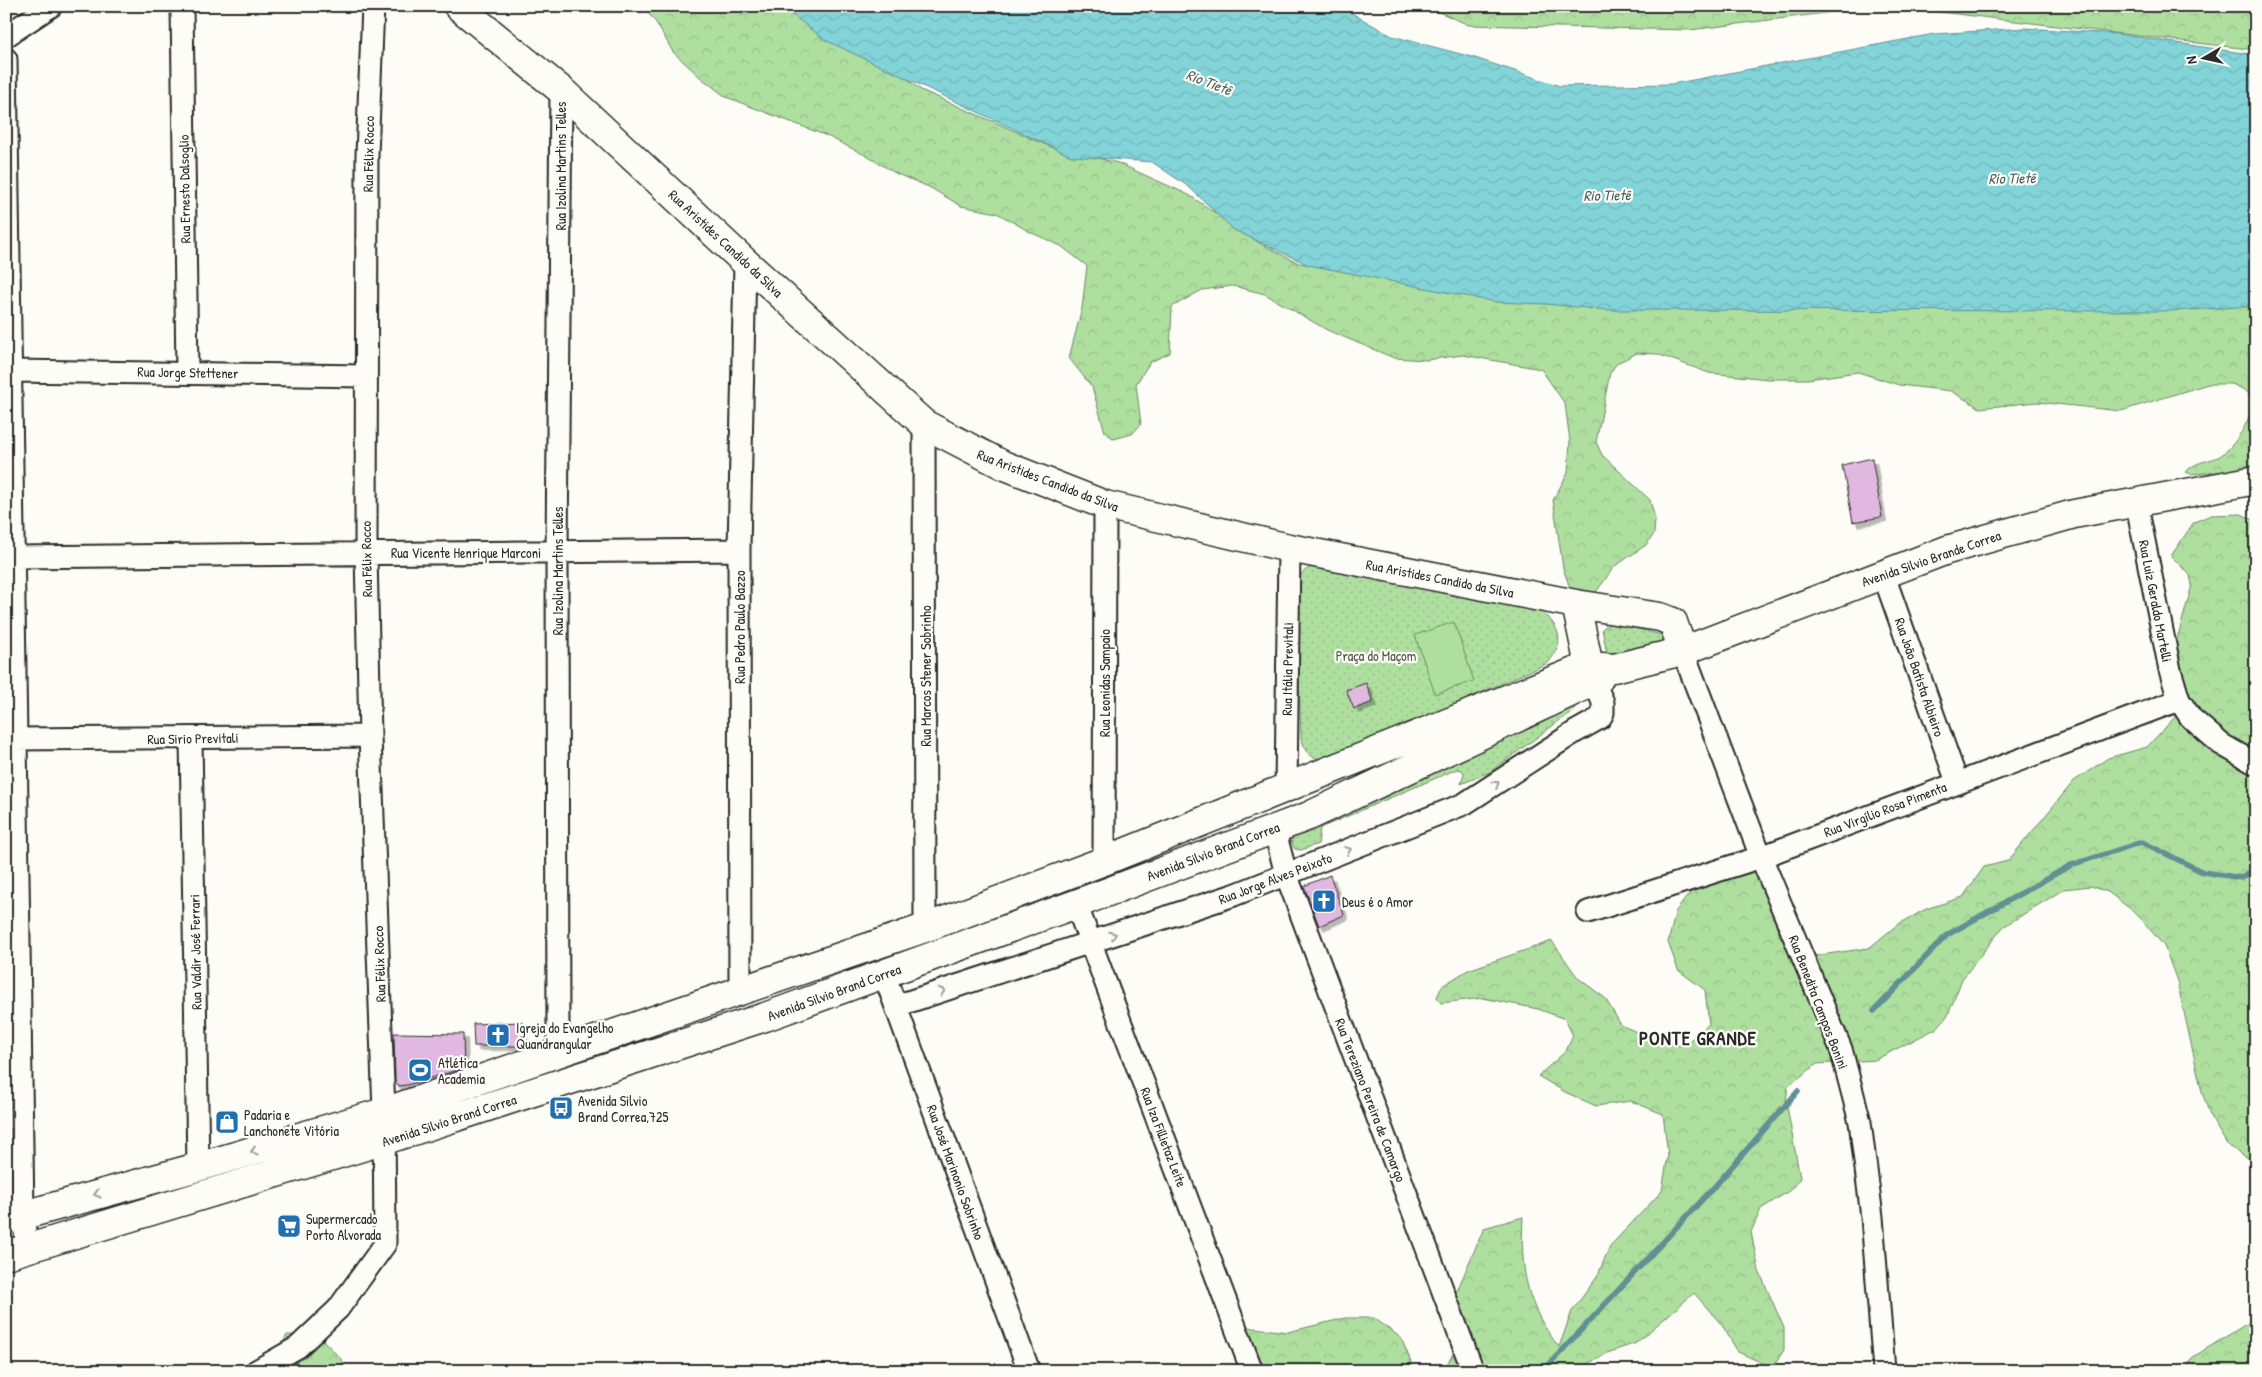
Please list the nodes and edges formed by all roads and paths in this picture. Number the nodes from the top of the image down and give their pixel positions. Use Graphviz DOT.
graph roads {
  1 [pos="51,6"];
  2 [pos="182,6"];
  3 [pos="373,6"];
  4 [pos="458,6"];
  5 [pos="6,36"];
  6 [pos="6,59"];
  7 [pos="561,90"];
  8 [pos="745,262"];
  9 [pos="11,371"];
  10 [pos="187,372"];
  11 [pos="365,376"];
  12 [pos="924,424"];
  13 [pos="2256,480"];
  14 [pos="2136,501"];
  15 [pos="1105,505"];
  16 [pos="1289,548"];
  17 [pos="739,550"];
  18 [pos="557,552"];
  19 [pos="366,553"];
  20 [pos="14,557"];
  21 [pos="1883,573"];
  22 [pos="1576,604"];
  23 [pos="1683,650"];
  24 [pos="1599,672"];
  25 [pos="11,691"];
  26 [pos="2179,700"];
  27 [pos="370,736"];
  28 [pos="191,738"];
  29 [pos="16,739"];
  30 [pos="2256,764"];
  31 [pos="1957,782"];
  32 [pos="1286,789"];
  33 [pos="1274,828"];
  34 [pos="1761,857"];
  35 [pos="1104,861"];
  36 [pos="1286,874"];
  37 [pos="1076,904"];
  38 [pos="1588,912"];
  39 [pos="925,928"];
  40 [pos="1091,943"];
  41 [pos="884,974"];
  42 [pos="740,992"];
  43 [pos="896,1006"];
  44 [pos="558,1053"];
  45 [pos="384,1112"];
  46 [pos="385,1140"];
  47 [pos="198,1167"];
  48 [pos="15,1217"];
  49 [pos="16,1252"];
  50 [pos="256,1371"];
  51 [pos="1029,1371"];
  52 [pos="1252,1371"];
  53 [pos="1473,1371"];
  54 [pos="1884,1371"];
  1 -- 5 [label="street"];
  2 -- 10 [label="street, Rua Ernesto Dalsoglio"];
  3 -- 11 [label="street, Rua Félix Rocco"];
  4 -- 7 [label="main road, Rua Aristides Candido da Silva"];
  6 -- 9 [label="street"];
  7 -- 8 [label="main road, Rua Aristides Candido da Silva"];
  7 -- 18 [label="street, Rua Izolina Martins Telles"];
  8 -- 12 [label="main road, Rua Aristides Candido da Silva"];
  8 -- 17 [label="street, Rua Pedro Paulo Bazzo"];
  9 -- 10 [label="street, Rua Jorge Stettener"];
  9 -- 20 [label="street"];
  10 -- 11 [label="street, Rua Jorge Stettener"];
  11 -- 19 [label="street, Rua Félix Rocco"];
  12 -- 15 [label="main road, Rua Aristides Candido da Silva"];
  12 -- 39 [label="street, Rua Marcos Stener Sobrinho"];
  13 -- 14 [label="main road, Avenida Silvio Brande Correa"];
  14 -- 21 [label="main road, Avenida Silvio Brande Correa"];
  14 -- 26 [label="street, Rua Luiz Geraldo Martelli"];
  15 -- 16 [label="main road, Rua Aristides Candido da Silva"];
  15 -- 35 [label="street, Rua Leonidas Sampaio"];
  16 -- 22 [label="main road, Rua Aristides Candido da Silva"];
  16 -- 32 [label="street, Rua Itália Previtali"];
  17 -- 18 [label="street, Rua Vicente Henrique Marconi"];
  17 -- 42 [label="street, Rua Pedro Paulo Bazzo"];
  18 -- 19 [label="street, Rua Vicente Henrique Marconi"];
  18 -- 44 [label="street, Rua Izolina Martins Telles"];
  19 -- 20 [label="street, Rua Vicente Henrique Marconi"];
  19 -- 27 [label="street, Rua Félix Rocco"];
  20 -- 25 [label="street"];
  21 -- 23 [label="main road, Avenida Silvio Brande Correa"];
  21 -- 31 [label="street, Rua João Batista Albieiro"];
  22 -- 23 [label="main road, Rua Aristides Candido da Silva"];
  22 -- 24 [label="main road"];
  23 -- 24 [label="main road, Avenida Silvio Brande Correa"];
  23 -- 34 [label="street, Rua Benedita Campos Bonini"];
  24 -- 32 [label="main road, Avenida Silvio Brand Correa"];
  24 -- 33 [label="main road, Avenida Silvio Brand Correa"];
  36 -- 24 [label="street, Rua Jorge Alves Peixoto, one-way"];
  25 -- 29 [label="street"];
  26 -- 30 [label="street"];
  26 -- 31 [label="street, Rua Virgílio Rosa Pimenta"];
  27 -- 28 [label="street, Rua Sirio Previtali"];
  27 -- 45 [label="street, Rua Félix Rocco"];
  28 -- 29 [label="street, Rua Sirio Previtali"];
  28 -- 47 [label="street, Rua Valdir José Ferrari"];
  29 -- 48 [label="street"];
  31 -- 34 [label="street, Rua Virgílio Rosa Pimenta"];
  32 -- 35 [label="main road, Avenida Silvio Brand Correa"];
  33 -- 36 [label="street, Rua Tereziano Pereira de Camargo"];
  33 -- 37 [label="main road, Avenida Silvio Brand Correa"];
  34 -- 38 [label="street, Rua Virgílio Rosa Pimenta"];
  34 -- 54 [label="street, Rua Benedita Campos Bonini"];
  35 -- 39 [label="main road, Avenida Silvio Brand Correa"];
  40 -- 36 [label="street, Rua Jorge Alves Peixoto, one-way"];
  36 -- 53 [label="street, Rua Tereziano Pereira de Camargo"];
  37 -- 40 [label="street, Rua Iza Fillietaz Leite"];
  37 -- 41 [label="main road, Avenida Silvio Brand Correa"];
  39 -- 42 [label="main road, Avenida Silvio Brand Correa"];
  43 -- 40 [label="street, Rua Jorge Alves Peixoto, one-way"];
  40 -- 52 [label="street, Rua Iza Fillietaz Leite"];
  41 -- 43 [label="street, Rua José Marinonio Sobrinho"];
  41 -- 46 [label="main road, Avenida Silvio Brand Correa"];
  42 -- 44 [label="main road, Avenida Silvio Brand Correa"];
  43 -- 51 [label="street, Rua José Marinonio Sobrinho"];
  44 -- 45 [label="main road, Avenida Silvio Brand Correa"];
  45 -- 46 [label="street, Rua Félix Rocco"];
  45 -- 47 [label="main road, Avenida Silvio Brand Correa, one-way"];
  46 -- 49 [label="main road, Avenida Silvio Brand Correa"];
  46 -- 50 [label="street, Rua Félix Rocco"];
  47 -- 48 [label="main road, Avenida Silvio Brand Correa, one-way"];
  48 -- 49 [label="street, Avenida Silvio Brand Correa"];
}
